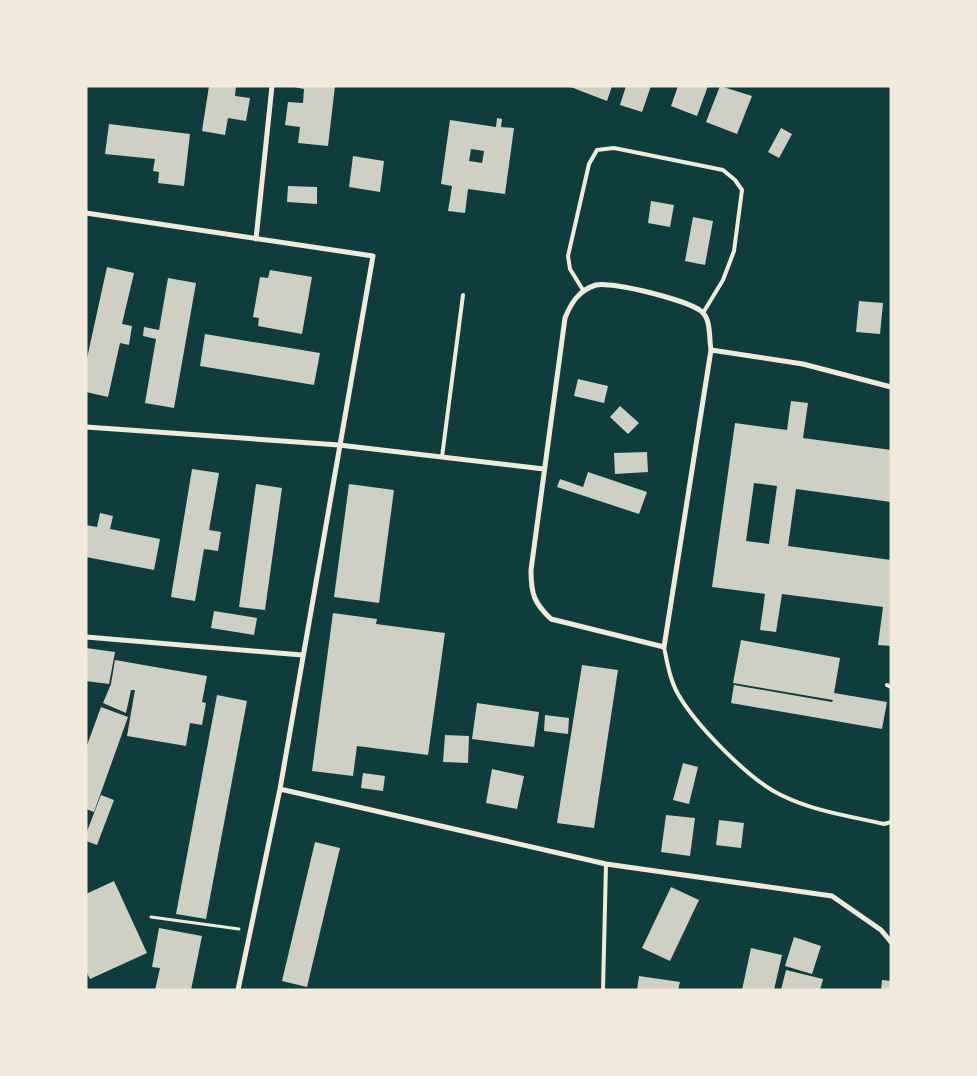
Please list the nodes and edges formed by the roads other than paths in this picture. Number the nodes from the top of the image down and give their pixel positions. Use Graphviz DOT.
graph roads {
  1 [pos="272,86"];
  2 [pos="86,214"];
  3 [pos="256,238"];
  4 [pos="583,290"];
  5 [pos="462,295"];
  6 [pos="703,313"];
  7 [pos="711,350"];
  8 [pos="891,387"];
  9 [pos="86,427"];
  10 [pos="339,445"];
  11 [pos="442,457"];
  12 [pos="544,469"];
  13 [pos="86,637"];
  14 [pos="664,647"];
  15 [pos="302,655"];
  16 [pos="280,789"];
  17 [pos="891,822"];
  18 [pos="606,864"];
  19 [pos="891,942"];
  20 [pos="238,990"];
  21 [pos="603,990"];
  1 -- 3 [label="street"];
  2 -- 3 [label="street"];
  3 -- 10 [label="street"];
  4 -- 6 [label="street"];
  4 -- 6 [label="lane"];
  4 -- 12 [label="street"];
  5 -- 11 [label="lane"];
  6 -- 7 [label="street"];
  7 -- 8 [label="street"];
  7 -- 14 [label="street"];
  9 -- 10 [label="street"];
  10 -- 11 [label="street"];
  10 -- 15 [label="street"];
  11 -- 12 [label="street"];
  12 -- 14 [label="street"];
  13 -- 15 [label="street"];
  14 -- 17 [label="lane"];
  15 -- 16 [label="street"];
  16 -- 18 [label="street"];
  16 -- 20 [label="street"];
  18 -- 19 [label="street"];
  18 -- 21 [label="lane"];
}
